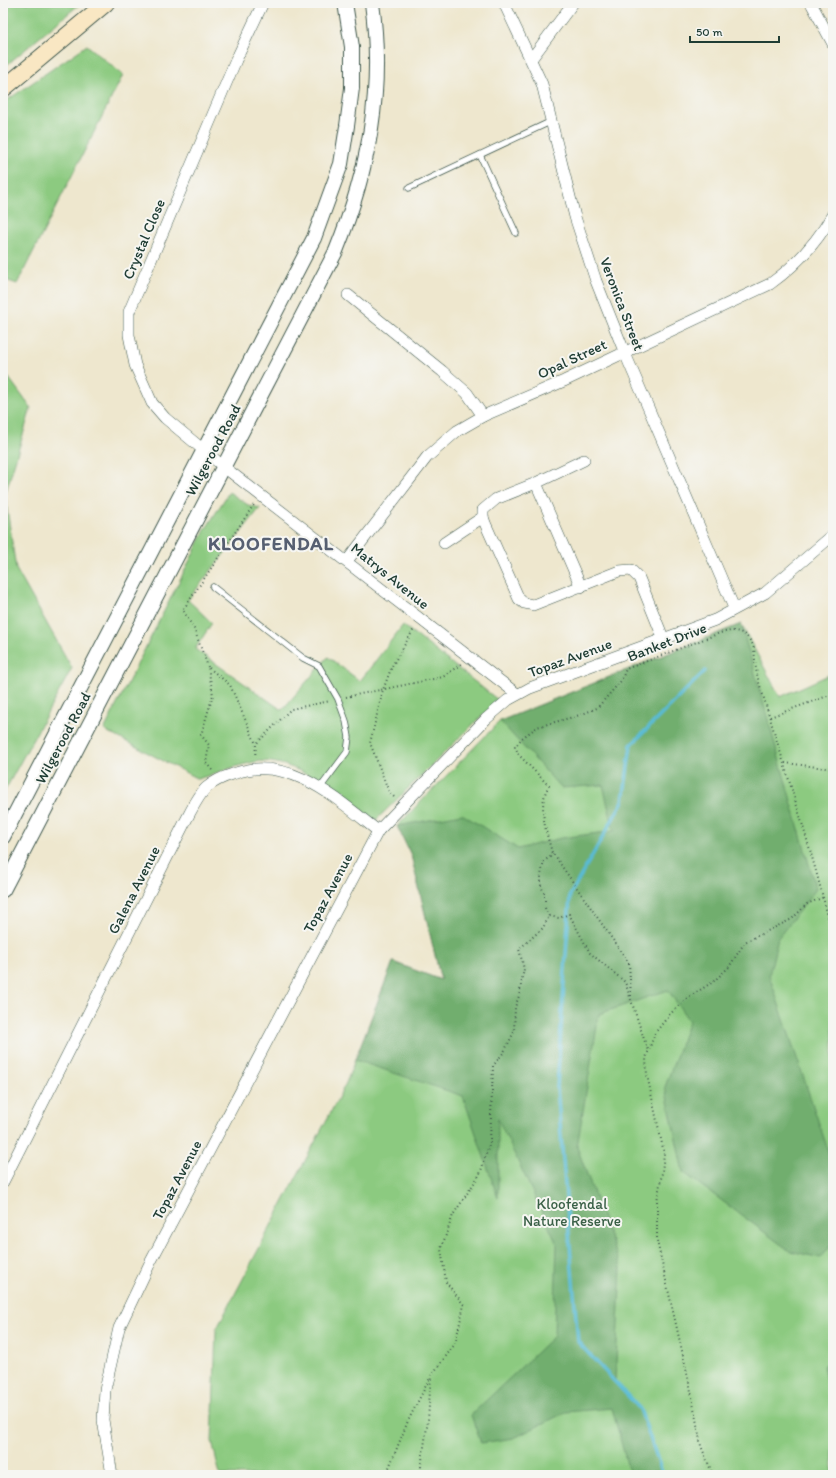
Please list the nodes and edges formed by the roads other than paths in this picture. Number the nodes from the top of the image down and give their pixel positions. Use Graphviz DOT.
graph roads {
  1 [pos="106,3"];
  2 [pos="263,3"];
  3 [pos="345,3"];
  4 [pos="372,3"];
  5 [pos="504,3"];
  6 [pos="573,3"];
  7 [pos="811,3"];
  8 [pos="833,44"];
  9 [pos="532,58"];
  10 [pos="3,88"];
  11 [pos="552,121"];
  12 [pos="480,155"];
  13 [pos="409,188"];
  14 [pos="833,214"];
  15 [pos="516,234"];
  16 [pos="348,295"];
  17 [pos="624,351"];
  18 [pos="483,416"];
  19 [pos="204,450"];
  20 [pos="584,460"];
  21 [pos="224,467"];
  22 [pos="536,483"];
  23 [pos="483,517"];
  24 [pos="833,535"];
  25 [pos="444,542"];
  26 [pos="347,561"];
  27 [pos="213,587"];
  28 [pos="581,587"];
  29 [pos="734,608"];
  30 [pos="664,640"];
  31 [pos="517,694"];
  32 [pos="320,788"];
  33 [pos="378,831"];
  34 [pos="3,837"];
  35 [pos="3,890"];
  36 [pos="3,1182"];
  37 [pos="112,1475"];
  1 -- 10 [label="main road"];
  2 -- 19 [label="street, Crystal Close"];
  3 -- 19 [label="street, Wilgerood Road"];
  4 -- 21 [label="street, Wilgerood Road"];
  5 -- 9 [label="street, Veronica Street"];
  6 -- 9 [label="street"];
  7 -- 8 [label="street"];
  9 -- 11 [label="street, Veronica Street"];
  11 -- 12 [label="lane"];
  11 -- 17 [label="street, Veronica Street"];
  12 -- 13 [label="lane"];
  12 -- 15 [label="lane"];
  14 -- 17 [label="street, Opal Street"];
  16 -- 18 [label="street"];
  17 -- 18 [label="street, Opal Street"];
  17 -- 29 [label="street, Veronica Street"];
  18 -- 26 [label="street, Opal Street"];
  19 -- 21 [label="street, Crystal Close"];
  19 -- 34 [label="street, Wilgerood Road"];
  20 -- 22 [label="street"];
  21 -- 26 [label="street, Matrys Avenue"];
  21 -- 35 [label="street, Wilgerood Road"];
  22 -- 23 [label="street"];
  22 -- 28 [label="street"];
  23 -- 25 [label="street"];
  23 -- 28 [label="street"];
  24 -- 29 [label="street, Topaz Avenue"];
  26 -- 31 [label="street, Matrys Avenue"];
  27 -- 32 [label="lane"];
  28 -- 30 [label="street"];
  29 -- 30 [label="street, Topaz Avenue"];
  30 -- 31 [label="street, Topaz Avenue"];
  31 -- 33 [label="street, Topaz Avenue"];
  32 -- 33 [label="street, Galena Avenue"];
  32 -- 36 [label="street, Galena Avenue"];
  33 -- 37 [label="street, Topaz Avenue"];
}
